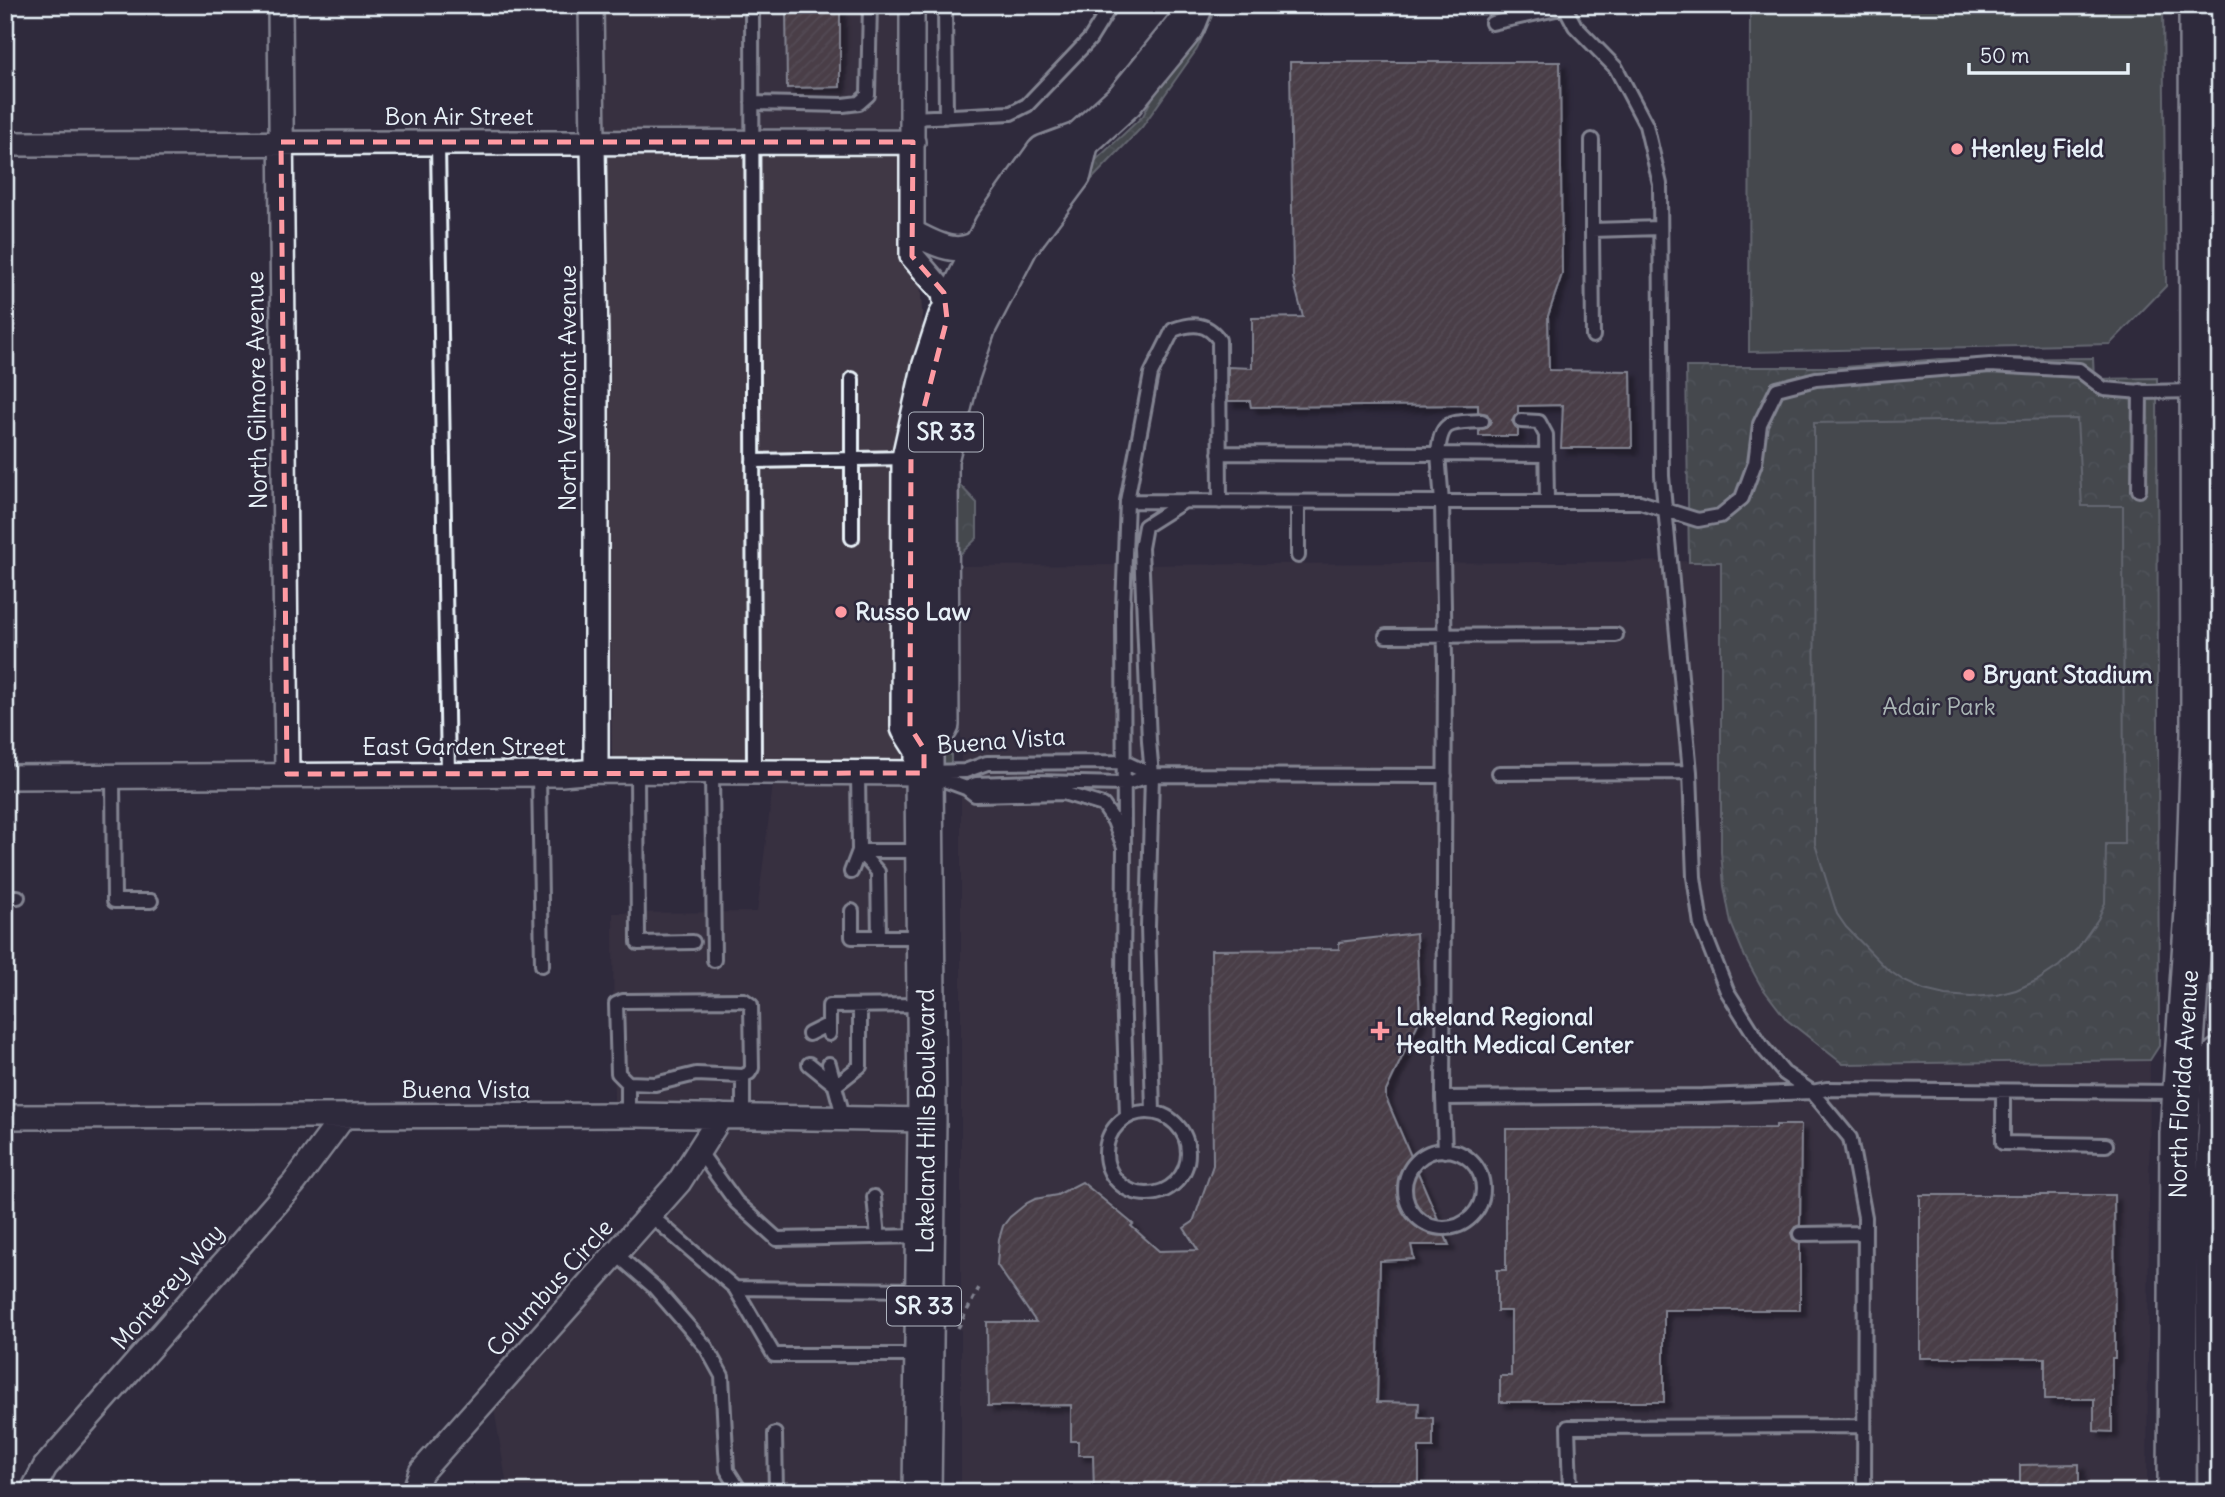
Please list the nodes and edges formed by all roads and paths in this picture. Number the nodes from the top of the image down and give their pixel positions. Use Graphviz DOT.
graph roads {
  1 [pos="280,5"];
  2 [pos="591,5"];
  3 [pos="752,5"];
  4 [pos="870,5"];
  5 [pos="912,5"];
  6 [pos="945,5"];
  7 [pos="1111,5"];
  8 [pos="1194,5"];
  9 [pos="2198,5"];
  10 [pos="2212,5"];
  11 [pos="1564,6"];
  12 [pos="1492,23"];
  13 [pos="752,103"];
  14 [pos="946,117"];
  15 [pos="913,118"];
  16 [pos="1592,140"];
  17 [pos="1080,141"];
  18 [pos="281,142"];
  19 [pos="913,142"];
  20 [pos="593,143"];
  21 [pos="752,143"];
  22 [pos="5,144"];
  23 [pos="438,144"];
  24 [pos="2220,194"];
  25 [pos="993,227"];
  26 [pos="1660,228"];
  27 [pos="1592,230"];
  28 [pos="912,232"];
  29 [pos="947,319"];
  30 [pos="1592,336"];
  31 [pos="852,379"];
  32 [pos="2140,391"];
  33 [pos="2200,391"];
  34 [pos="1482,421"];
  35 [pos="1521,421"];
  36 [pos="1219,453"];
  37 [pos="1438,454"];
  38 [pos="1546,455"];
  39 [pos="852,458"];
  40 [pos="911,458"];
  41 [pos="753,461"];
  42 [pos="2138,490"];
  43 [pos="1127,500"];
  44 [pos="1547,501"];
  45 [pos="1183,502"];
  46 [pos="1220,502"];
  47 [pos="1298,502"];
  48 [pos="1442,502"];
  49 [pos="1665,510"];
  50 [pos="852,538"];
  51 [pos="1298,556"];
  52 [pos="1616,635"];
  53 [pos="1387,636"];
  54 [pos="1445,636"];
  55 [pos="2200,733"];
  56 [pos="924,761"];
  57 [pos="1124,762"];
  58 [pos="596,771"];
  59 [pos="636,772"];
  60 [pos="712,772"];
  61 [pos="754,772"];
  62 [pos="858,772"];
  63 [pos="1690,772"];
  64 [pos="1499,773"];
  65 [pos="287,774"];
  66 [pos="448,774"];
  67 [pos="539,774"];
  68 [pos="1152,775"];
  69 [pos="113,776"];
  70 [pos="1445,776"];
  71 [pos="5,777"];
  72 [pos="2220,781"];
  73 [pos="1124,784"];
  74 [pos="965,788"];
  75 [pos="1124,847"];
  76 [pos="859,851"];
  77 [pos="925,851"];
  78 [pos="851,872"];
  79 [pos="150,901"];
  80 [pos="852,911"];
  81 [pos="879,937"];
  82 [pos="925,937"];
  83 [pos="692,942"];
  84 [pos="714,960"];
  85 [pos="542,965"];
  86 [pos="926,1005"];
  87 [pos="860,1006"];
  88 [pos="809,1034"];
  89 [pos="810,1063"];
  90 [pos="829,1064"];
  91 [pos="2219,1068"];
  92 [pos="743,1076"];
  93 [pos="628,1083"];
  94 [pos="836,1085"];
  95 [pos="2003,1091"];
  96 [pos="1812,1092"];
  97 [pos="2180,1092"];
  98 [pos="1443,1098"];
  99 [pos="1153,1112"];
  100 [pos="628,1115"];
  101 [pos="344,1116"];
  102 [pos="732,1116"];
  103 [pos="5,1117"];
  104 [pos="1127,1117"];
  105 [pos="844,1119"];
  106 [pos="927,1120"];
  107 [pos="2106,1145"];
  108 [pos="699,1151"];
  109 [pos="1445,1151"];
  110 [pos="874,1197"];
  111 [pos="2217,1207"];
  112 [pos="650,1216"];
  113 [pos="1865,1233"];
  114 [pos="1800,1234"];
  115 [pos="925,1236"];
  116 [pos="878,1237"];
  117 [pos="616,1254"];
  118 [pos="981,1283"];
  119 [pos="735,1288"];
  120 [pos="924,1290"];
  121 [pos="958,1328"];
  122 [pos="2218,1328"];
  123 [pos="923,1355"];
  124 [pos="1864,1426"];
  125 [pos="775,1434"];
  126 [pos="2218,1486"];
  127 [pos="32,1492"];
  128 [pos="414,1492"];
  129 [pos="741,1492"];
  130 [pos="776,1492"];
  131 [pos="922,1492"];
  132 [pos="1570,1492"];
  133 [pos="1864,1492"];
  134 [pos="2177,1492"];
  1 -- 18 [label="street, North Gilmore Avenue"];
  2 -- 20 [label="street, North Vermont Avenue"];
  3 -- 13 [label="lane"];
  4 -- 13 [label="lane"];
  5 -- 15 [label="street"];
  6 -- 14 [label="lane"];
  7 -- 14 [label="lane"];
  8 -- 17 [label="main road, Lakeland Hills Boulevard / SR 33"];
  9 -- 33 [label="main road, North Florida Avenue"];
  10 -- 24 [label="main road"];
  11 -- 12 [label="lane"];
  11 -- 26 [label="lane"];
  13 -- 21 [label="lane"];
  14 -- 15 [label="lane"];
  15 -- 19 [label="street"];
  16 -- 27 [label="lane"];
  17 -- 25 [label="main road, Lakeland Hills Boulevard / SR 33"];
  17 -- 56 [label="main road, Lakeland Hills Boulevard / SR 33"];
  18 -- 22 [label="street, Bon Air Street"];
  18 -- 23 [label="street, Bon Air Street"];
  18 -- 65 [label="street, North Gilmore Avenue"];
  19 -- 21 [label="street, Bon Air Street"];
  19 -- 28 [label="street"];
  20 -- 21 [label="street, Bon Air Street"];
  20 -- 23 [label="street, Bon Air Street"];
  20 -- 58 [label="street, North Vermont Avenue"];
  21 -- 41 [label="lane"];
  23 -- 66 [label="lane"];
  25 -- 28 [label="street"];
  25 -- 29 [label="main road, Lakeland Hills Boulevard / SR 33"];
  26 -- 27 [label="lane"];
  26 -- 49 [label="lane"];
  27 -- 30 [label="lane"];
  28 -- 29 [label="street"];
  29 -- 40 [label="main road, Lakeland Hills Boulevard / SR 33"];
  31 -- 39 [label="lane"];
  32 -- 33 [label="lane"];
  32 -- 42 [label="lane"];
  32 -- 49 [label="lane"];
  33 -- 55 [label="main road, North Florida Avenue"];
  34 -- 37 [label="lane"];
  35 -- 38 [label="lane"];
  36 -- 37 [label="lane"];
  36 -- 43 [label="lane"];
  36 -- 46 [label="lane"];
  37 -- 38 [label="lane"];
  37 -- 48 [label="lane"];
  38 -- 44 [label="lane"];
  39 -- 40 [label="lane"];
  39 -- 41 [label="lane"];
  39 -- 50 [label="lane"];
  40 -- 56 [label="main road, Lakeland Hills Boulevard / SR 33"];
  41 -- 61 [label="lane"];
  43 -- 45 [label="lane"];
  43 -- 57 [label="lane"];
  44 -- 48 [label="lane"];
  44 -- 49 [label="lane"];
  45 -- 46 [label="lane"];
  45 -- 68 [label="lane"];
  46 -- 47 [label="lane"];
  47 -- 48 [label="lane"];
  47 -- 51 [label="lane"];
  48 -- 54 [label="lane"];
  49 -- 63 [label="lane"];
  52 -- 54 [label="lane"];
  53 -- 54 [label="lane"];
  54 -- 70 [label="lane"];
  55 -- 72 [label="main road"];
  55 -- 97 [label="main road, North Florida Avenue"];
  56 -- 57 [label="lane, Buena Vista"];
  56 -- 62 [label="street, East Garden Street"];
  56 -- 74 [label="lane"];
  56 -- 77 [label="main road, Lakeland Hills Boulevard / SR 33"];
  57 -- 68 [label="lane"];
  57 -- 73 [label="lane"];
  58 -- 59 [label="street, East Garden Street"];
  58 -- 67 [label="street, East Garden Street"];
  59 -- 60 [label="street, East Garden Street"];
  59 -- 83 [label="lane"];
  60 -- 61 [label="street, East Garden Street"];
  60 -- 84 [label="lane"];
  61 -- 62 [label="street, East Garden Street"];
  62 -- 76 [label="lane"];
  63 -- 64 [label="lane"];
  63 -- 96 [label="lane"];
  65 -- 66 [label="street, East Garden Street"];
  65 -- 69 [label="street, East Garden Street"];
  66 -- 67 [label="street, East Garden Street"];
  67 -- 85 [label="lane"];
  68 -- 70 [label="lane"];
  68 -- 73 [label="lane"];
  68 -- 99 [label="lane"];
  69 -- 71 [label="street, East Garden Street"];
  69 -- 79 [label="lane"];
  70 -- 98 [label="lane"];
  73 -- 74 [label="lane"];
  73 -- 75 [label="lane"];
  74 -- 75 [label="lane"];
  75 -- 104 [label="lane"];
  76 -- 77 [label="lane"];
  76 -- 78 [label="lane"];
  76 -- 81 [label="lane"];
  77 -- 82 [label="main road, Lakeland Hills Boulevard / SR 33"];
  80 -- 81 [label="lane"];
  81 -- 82 [label="lane"];
  82 -- 86 [label="main road, Lakeland Hills Boulevard / SR 33"];
  86 -- 87 [label="lane"];
  86 -- 106 [label="main road, Lakeland Hills Boulevard / SR 33"];
  87 -- 88 [label="lane"];
  87 -- 94 [label="lane"];
  89 -- 94 [label="lane"];
  90 -- 94 [label="lane"];
  91 -- 111 [label="main road, North Florida Avenue"];
  92 -- 93 [label="lane"];
  92 -- 93 [label="lane"];
  92 -- 102 [label="lane"];
  93 -- 100 [label="lane"];
  94 -- 105 [label="lane"];
  95 -- 96 [label="lane"];
  95 -- 97 [label="lane"];
  95 -- 107 [label="lane"];
  96 -- 98 [label="lane"];
  96 -- 113 [label="lane"];
  97 -- 134 [label="main road, North Florida Avenue"];
  98 -- 109 [label="lane"];
  99 -- 104 [label="lane"];
  99 -- 104 [label="lane"];
  100 -- 101 [label="street, Buena Vista"];
  100 -- 102 [label="street, Buena Vista"];
  101 -- 103 [label="street, Buena Vista"];
  101 -- 127 [label="street, Monterey Way"];
  102 -- 105 [label="street, Buena Vista"];
  102 -- 108 [label="street, Columbus Circle"];
  105 -- 106 [label="street, Buena Vista"];
  106 -- 115 [label="main road, Lakeland Hills Boulevard / SR 33"];
  108 -- 112 [label="street, Columbus Circle"];
  108 -- 116 [label="lane"];
  109 -- 109 [label="lane"];
  110 -- 116 [label="lane"];
  111 -- 122 [label="main road, North Florida Avenue"];
  112 -- 117 [label="street, Columbus Circle"];
  112 -- 119 [label="lane"];
  113 -- 114 [label="lane"];
  113 -- 124 [label="lane"];
  115 -- 116 [label="lane"];
  115 -- 120 [label="main road, Lakeland Hills Boulevard / SR 33"];
  117 -- 128 [label="street, Columbus Circle"];
  117 -- 129 [label="lane"];
  118 -- 121 [label="path"];
  119 -- 120 [label="lane"];
  119 -- 123 [label="lane"];
  120 -- 123 [label="main road, Lakeland Hills Boulevard / SR 33"];
  122 -- 126 [label="main road, North Florida Avenue"];
  123 -- 131 [label="main road, Lakeland Hills Boulevard / SR 33"];
  124 -- 132 [label="lane"];
  124 -- 133 [label="lane"];
  125 -- 130 [label="lane"];
}
